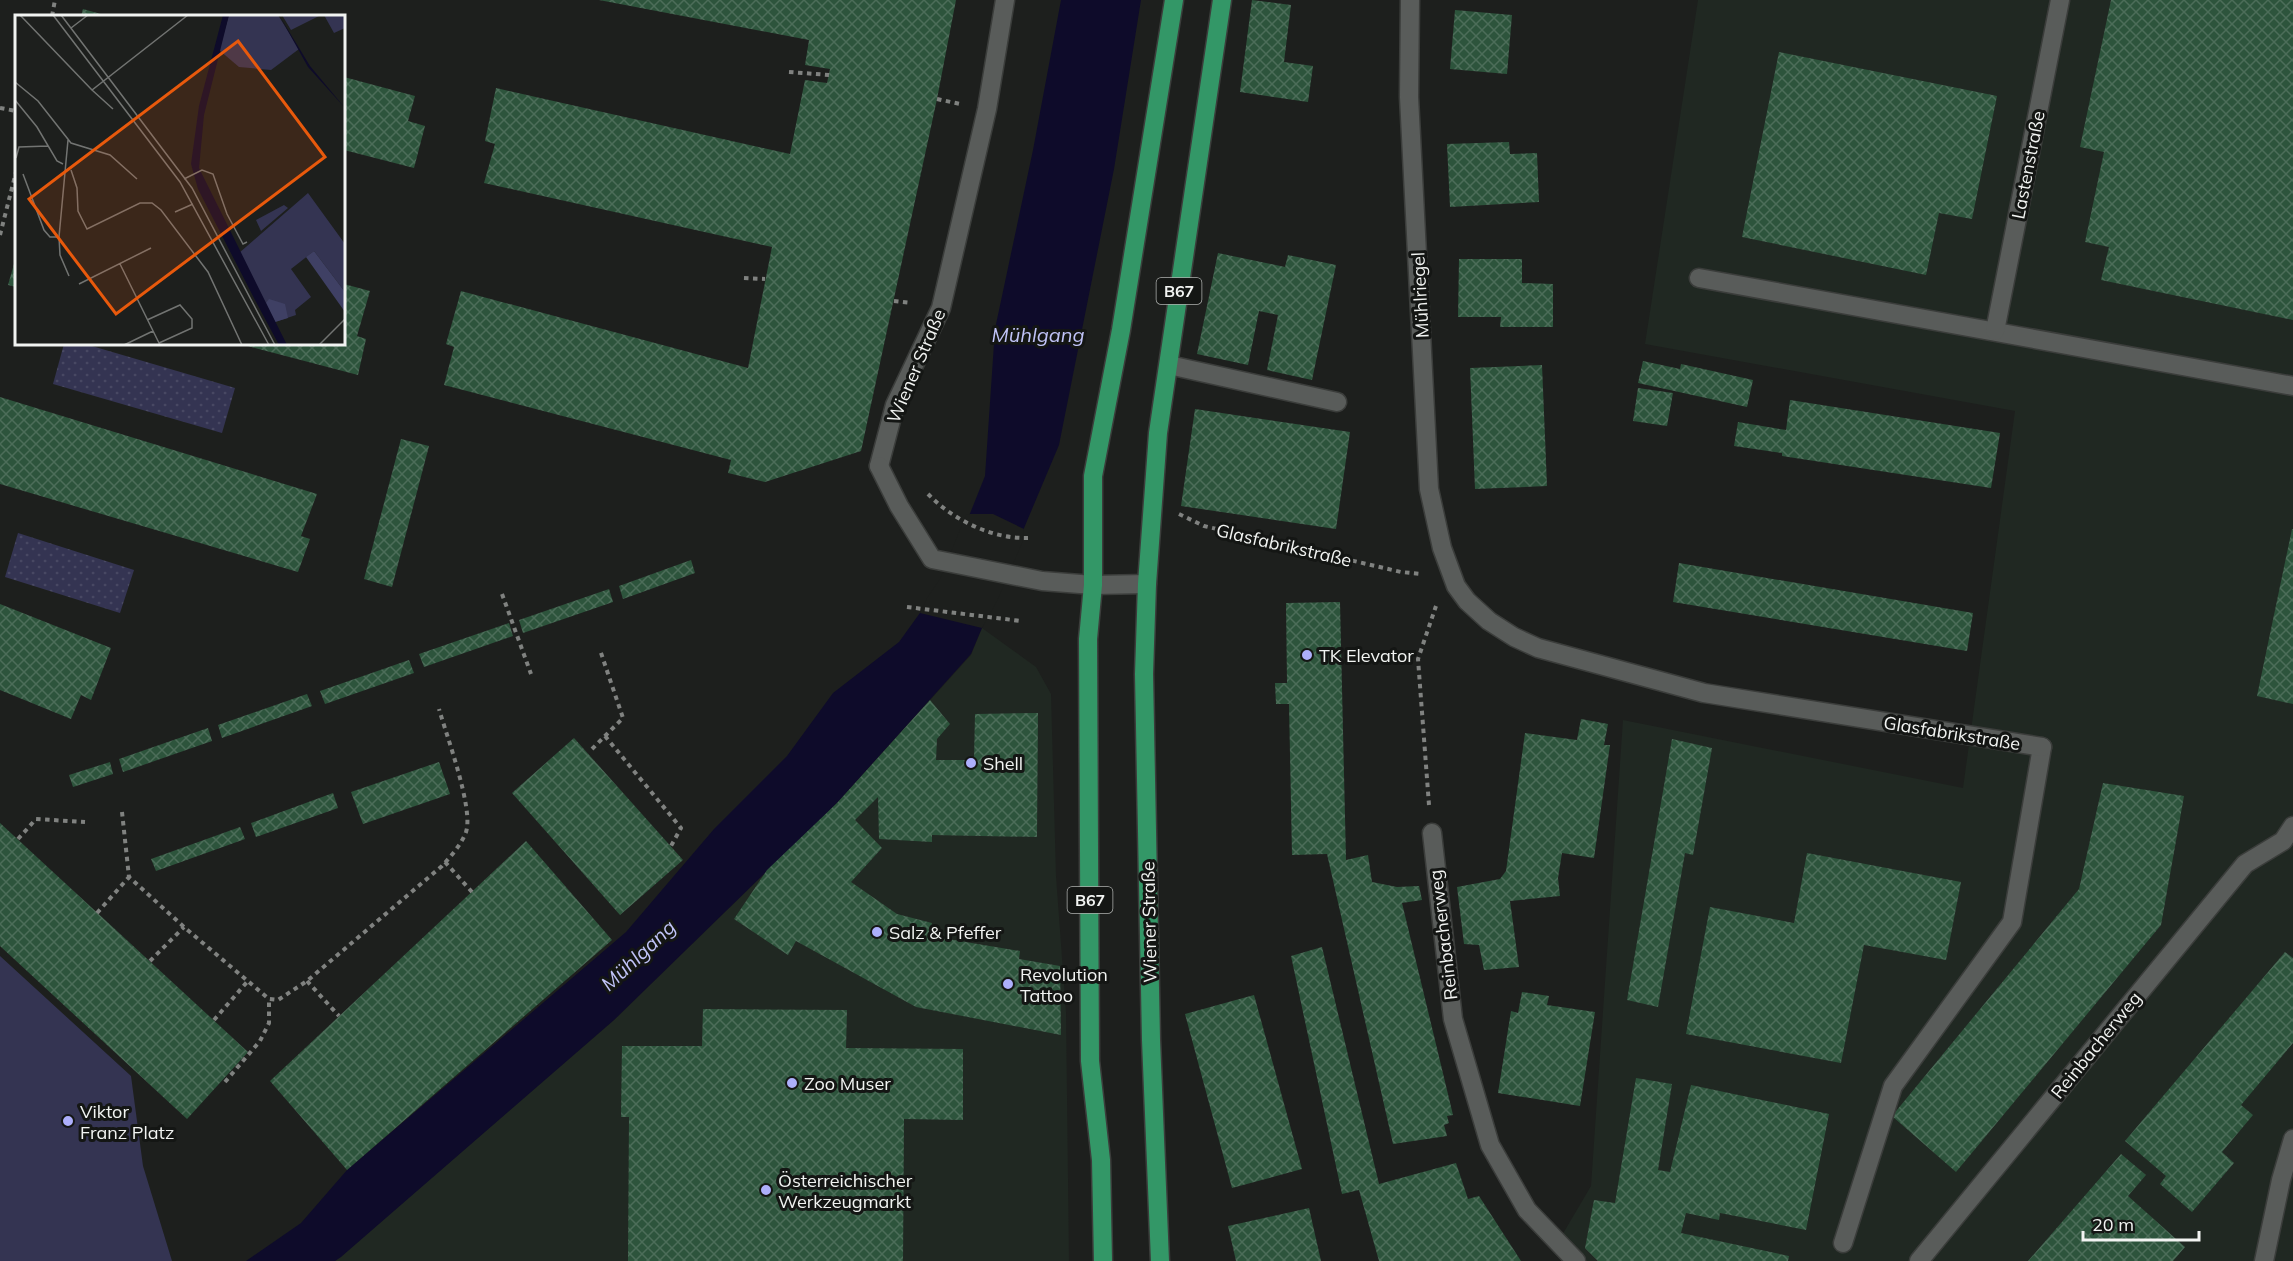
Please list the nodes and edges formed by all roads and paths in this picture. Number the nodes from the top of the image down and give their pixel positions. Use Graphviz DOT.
graph roads {
  1 [pos="55,0"];
  2 [pos="1005,0"];
  3 [pos="1174,0"];
  4 [pos="1222,0"];
  5 [pos="1410,0"];
  6 [pos="2060,0"];
  7 [pos="52,15"];
  8 [pos="789,72"];
  9 [pos="829,75"];
  10 [pos="0,108"];
  11 [pos="15,111"];
  12 [pos="15,176"];
  13 [pos="0,235"];
  14 [pos="744,278"];
  15 [pos="1699,278"];
  16 [pos="765,279"];
  17 [pos="1995,331"];
  18 [pos="1168,365"];
  19 [pos="2293,386"];
  20 [pos="1337,402"];
  21 [pos="922,488"];
  22 [pos="1178,513"];
  23 [pos="1028,538"];
  24 [pos="1401,572"];
  25 [pos="1147,584"];
  26 [pos="1093,585"];
  27 [pos="1456,586"];
  28 [pos="502,594"];
  29 [pos="907,607"];
  30 [pos="1022,621"];
  31 [pos="600,650"];
  32 [pos="531,674"];
  33 [pos="439,709"];
  34 [pos="605,736"];
  35 [pos="592,749"];
  36 [pos="122,812"];
  37 [pos="85,822"];
  38 [pos="1432,832"];
  39 [pos="2290,837"];
  40 [pos="18,839"];
  41 [pos="671,846"];
  42 [pos="445,862"];
  43 [pos="129,877"];
  44 [pos="472,892"];
  45 [pos="97,913"];
  46 [pos="184,927"];
  47 [pos="150,961"];
  48 [pos="307,981"];
  49 [pos="247,982"];
  50 [pos="269,999"];
  51 [pos="339,1016"];
  52 [pos="214,1020"];
  53 [pos="225,1082"];
  54 [pos="2293,1139"];
  55 [pos="1843,1243"];
  56 [pos="1103,1261"];
  57 [pos="1160,1261"];
  58 [pos="1576,1261"];
  59 [pos="1919,1261"];
  60 [pos="2264,1261"];
  1 -- 7 [label="path"];
  2 -- 26 [label="street, Wiener Straße"];
  3 -- 26 [label="main road, B67"];
  4 -- 18 [label="main road, Wiener Straße / B67"];
  5 -- 27 [label="street, Mühlriegel"];
  6 -- 17 [label="street, Lastenstraße"];
  8 -- 9 [label="path"];
  10 -- 11 [label="path"];
  12 -- 13 [label="path"];
  14 -- 16 [label="path"];
  15 -- 17 [label="street"];
  17 -- 19 [label="street"];
  18 -- 20 [label="street"];
  18 -- 25 [label="main road, Wiener Straße / B67"];
  21 -- 23 [label="path"];
  22 -- 24 [label="path, Glasfabrikstraße"];
  25 -- 26 [label="street, Wiener Straße"];
  25 -- 57 [label="main road, Wiener Straße / B67"];
  26 -- 56 [label="main road, B67"];
  27 -- 38 [label="path"];
  27 -- 55 [label="street, Glasfabrikstraße"];
  28 -- 32 [label="path"];
  29 -- 30 [label="path"];
  31 -- 34 [label="path"];
  33 -- 42 [label="path"];
  34 -- 35 [label="path"];
  34 -- 41 [label="path"];
  36 -- 43 [label="path"];
  37 -- 40 [label="path"];
  38 -- 58 [label="street, Reinbacherweg"];
  39 -- 59 [label="street, Reinbacherweg"];
  42 -- 44 [label="path"];
  42 -- 48 [label="path"];
  43 -- 45 [label="path"];
  43 -- 46 [label="path"];
  46 -- 47 [label="path"];
  46 -- 49 [label="path"];
  48 -- 50 [label="path"];
  48 -- 51 [label="path"];
  49 -- 50 [label="path"];
  49 -- 52 [label="path"];
  50 -- 53 [label="path"];
  54 -- 60 [label="street"];
}
